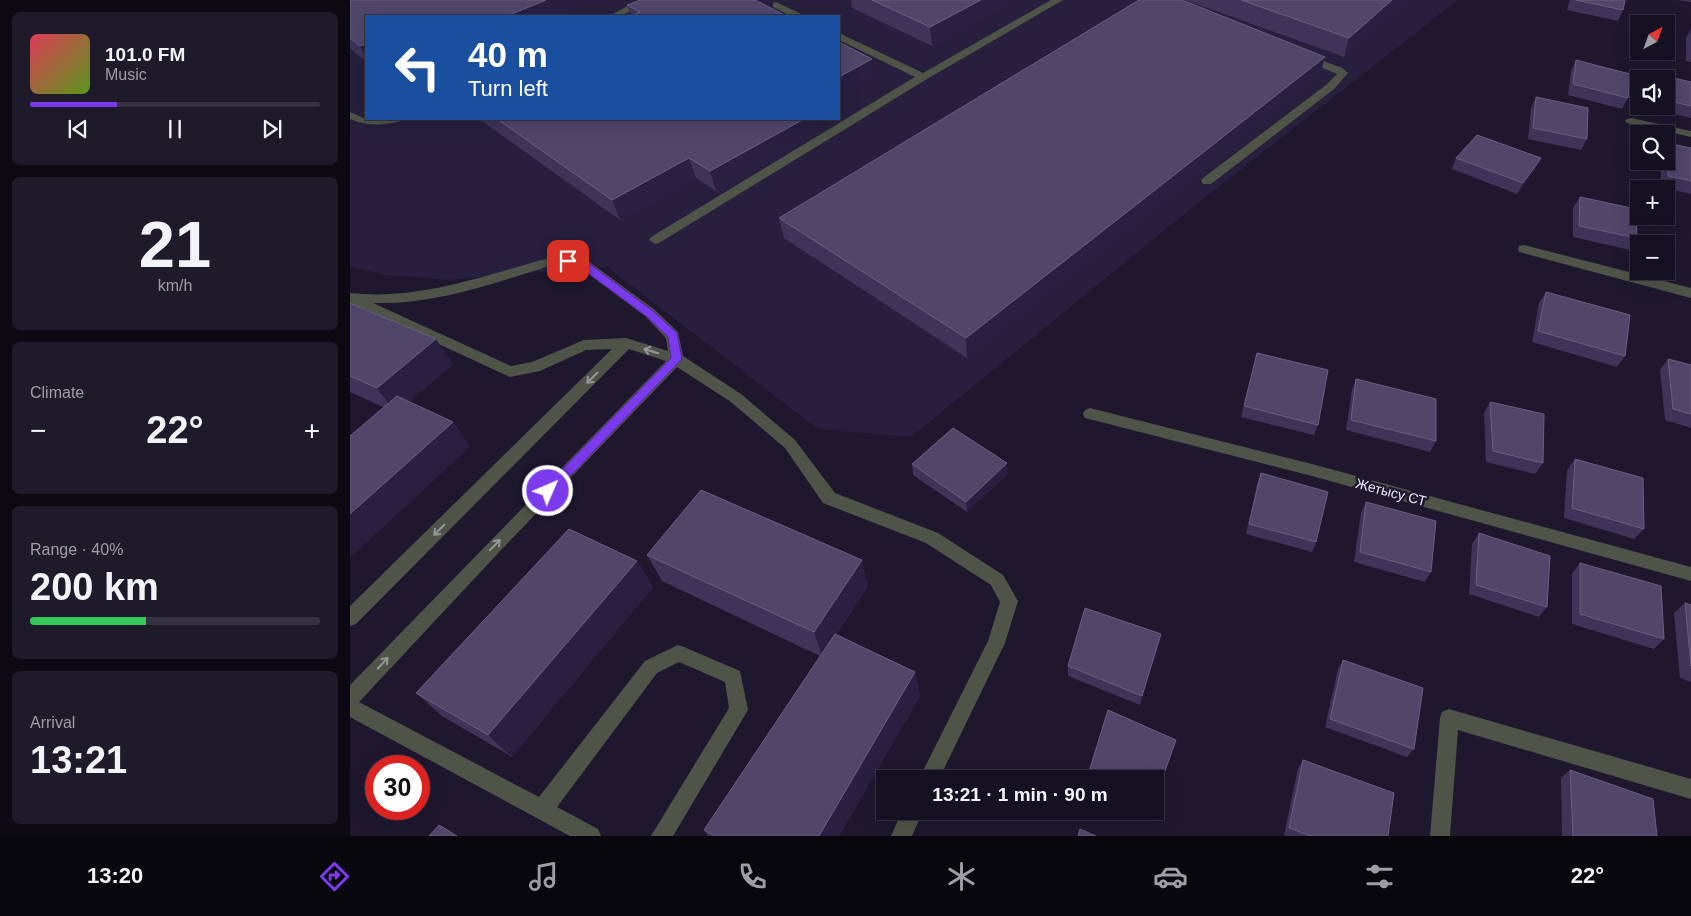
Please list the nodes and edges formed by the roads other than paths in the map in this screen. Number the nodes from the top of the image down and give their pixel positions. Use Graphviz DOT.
graph roads {
  1 [pos="647,0"];
  2 [pos="1058,0"];
  3 [pos="776,5"];
  4 [pos="616,15"];
  5 [pos="796,15"];
  6 [pos="840,36"];
  7 [pos="1294,52"];
  8 [pos="923,77"];
  9 [pos="350,114"];
  10 [pos="365,119"];
  11 [pos="366,120"];
  12 [pos="394,120"];
  13 [pos="1631,121"];
  14 [pos="1691,134"];
  15 [pos="1207,181"];
  16 [pos="655,240"];
  17 [pos="1524,249"];
  18 [pos="1691,294"];
  19 [pos="350,298"];
  20 [pos="626,344"];
  21 [pos="676,359"];
  22 [pos="1090,414"];
  23 [pos="1691,574"];
  24 [pos="350,618"];
  25 [pos="350,698"];
  26 [pos="350,707"];
  27 [pos="933,770"];
  28 [pos="1691,790"];
  29 [pos="543,809"];
  30 [pos="909,820"];
  31 [pos="591,836"];
  32 [pos="661,836"];
  33 [pos="901,836"];
  34 [pos="1440,836"];
  1 -- 4 [label="street"];
  2 -- 8 [label="street"];
  3 -- 5 [label="street"];
  6 -- 8 [label="street"];
  7 -- 15 [label="street"];
  8 -- 16 [label="street"];
  9 -- 10 [label="street"];
  11 -- 12 [label="street"];
  13 -- 14 [label="street"];
  17 -- 18 [label="street"];
  19 -- 20 [label="street"];
  19 -- 21 [label="street"];
  21 -- 20 [label="street, one-way"];
  20 -- 24 [label="street, one-way"];
  25 -- 21 [label="street, one-way"];
  21 -- 27 [label="street"];
  22 -- 23 [label="street, Жетысу СТ"];
  26 -- 29 [label="street"];
  28 -- 34 [label="street"];
  29 -- 31 [label="street"];
  29 -- 32 [label="street"];
  30 -- 33 [label="street"];
}
